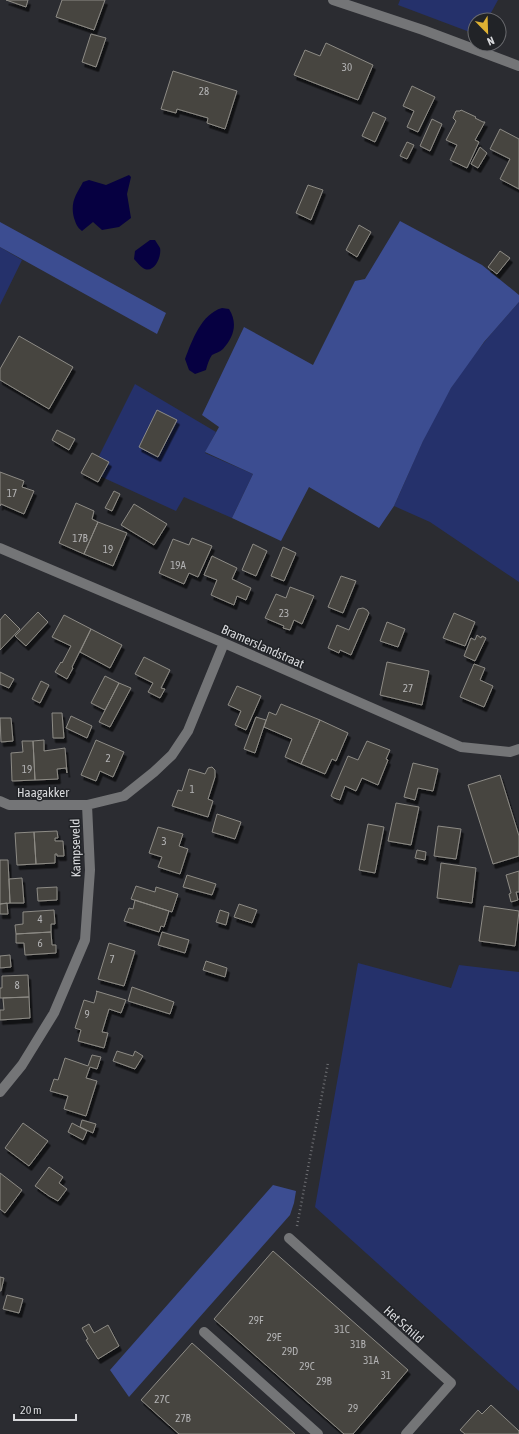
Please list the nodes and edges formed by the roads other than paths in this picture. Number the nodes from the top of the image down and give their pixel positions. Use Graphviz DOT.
graph roads {
  1 [pos="333,0"];
  2 [pos="519,66"];
  3 [pos="0,548"];
  4 [pos="224,642"];
  5 [pos="519,749"];
  6 [pos="0,801"];
  7 [pos="87,806"];
  8 [pos="0,1092"];
  9 [pos="291,1241"];
  10 [pos="204,1332"];
  11 [pos="318,1434"];
  12 [pos="406,1434"];
  1 -- 2 [label="street"];
  3 -- 4 [label="street, Bramerslandstraat"];
  4 -- 5 [label="street, Bramerslandstraat"];
  4 -- 7 [label="street, Kampseveld"];
  6 -- 7 [label="street, Haagakker"];
  7 -- 8 [label="street, Kampseveld"];
  9 -- 12 [label="street, Het Schild"];
  10 -- 11 [label="street"];
}
